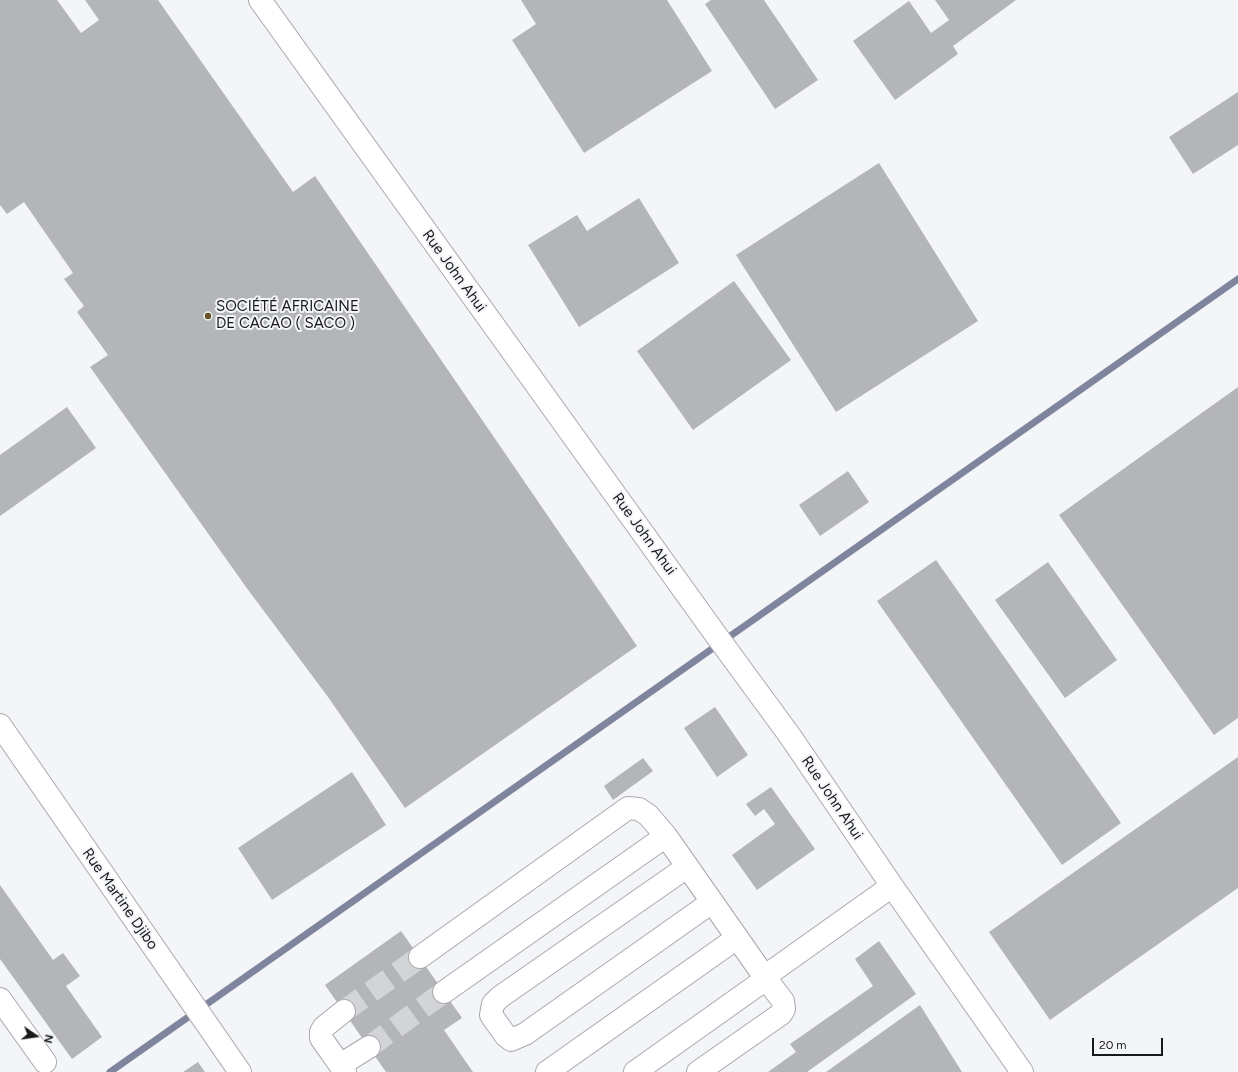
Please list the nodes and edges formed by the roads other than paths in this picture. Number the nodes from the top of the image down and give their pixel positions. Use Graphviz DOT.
graph roads {
  1 [pos="260,0"];
  2 [pos="0,725"];
  3 [pos="666,836"];
  4 [pos="687,867"];
  5 [pos="892,886"];
  6 [pos="712,902"];
  7 [pos="737,938"];
  8 [pos="420,958"];
  9 [pos="765,978"];
  10 [pos="444,992"];
  11 [pos="0,999"];
  12 [pos="344,1011"];
  13 [pos="369,1047"];
  14 [pos="45,1062"];
  15 [pos="343,1069"];
  16 [pos="240,1072"];
  17 [pos="547,1072"];
  18 [pos="635,1072"];
  19 [pos="698,1072"];
  20 [pos="1022,1072"];
  1 -- 5 [label="street, Rue John Ahui"];
  2 -- 16 [label="street, Rue Martine Djibo"];
  3 -- 4 [label="street"];
  3 -- 8 [label="street"];
  3 -- 10 [label="street"];
  4 -- 6 [label="street"];
  4 -- 6 [label="street"];
  5 -- 9 [label="street"];
  5 -- 20 [label="street, Rue John Ahui"];
  6 -- 7 [label="street"];
  7 -- 9 [label="street"];
  7 -- 17 [label="street"];
  9 -- 18 [label="street"];
  9 -- 19 [label="street"];
  11 -- 14 [label="street"];
  12 -- 15 [label="street"];
  13 -- 15 [label="street"];
}
